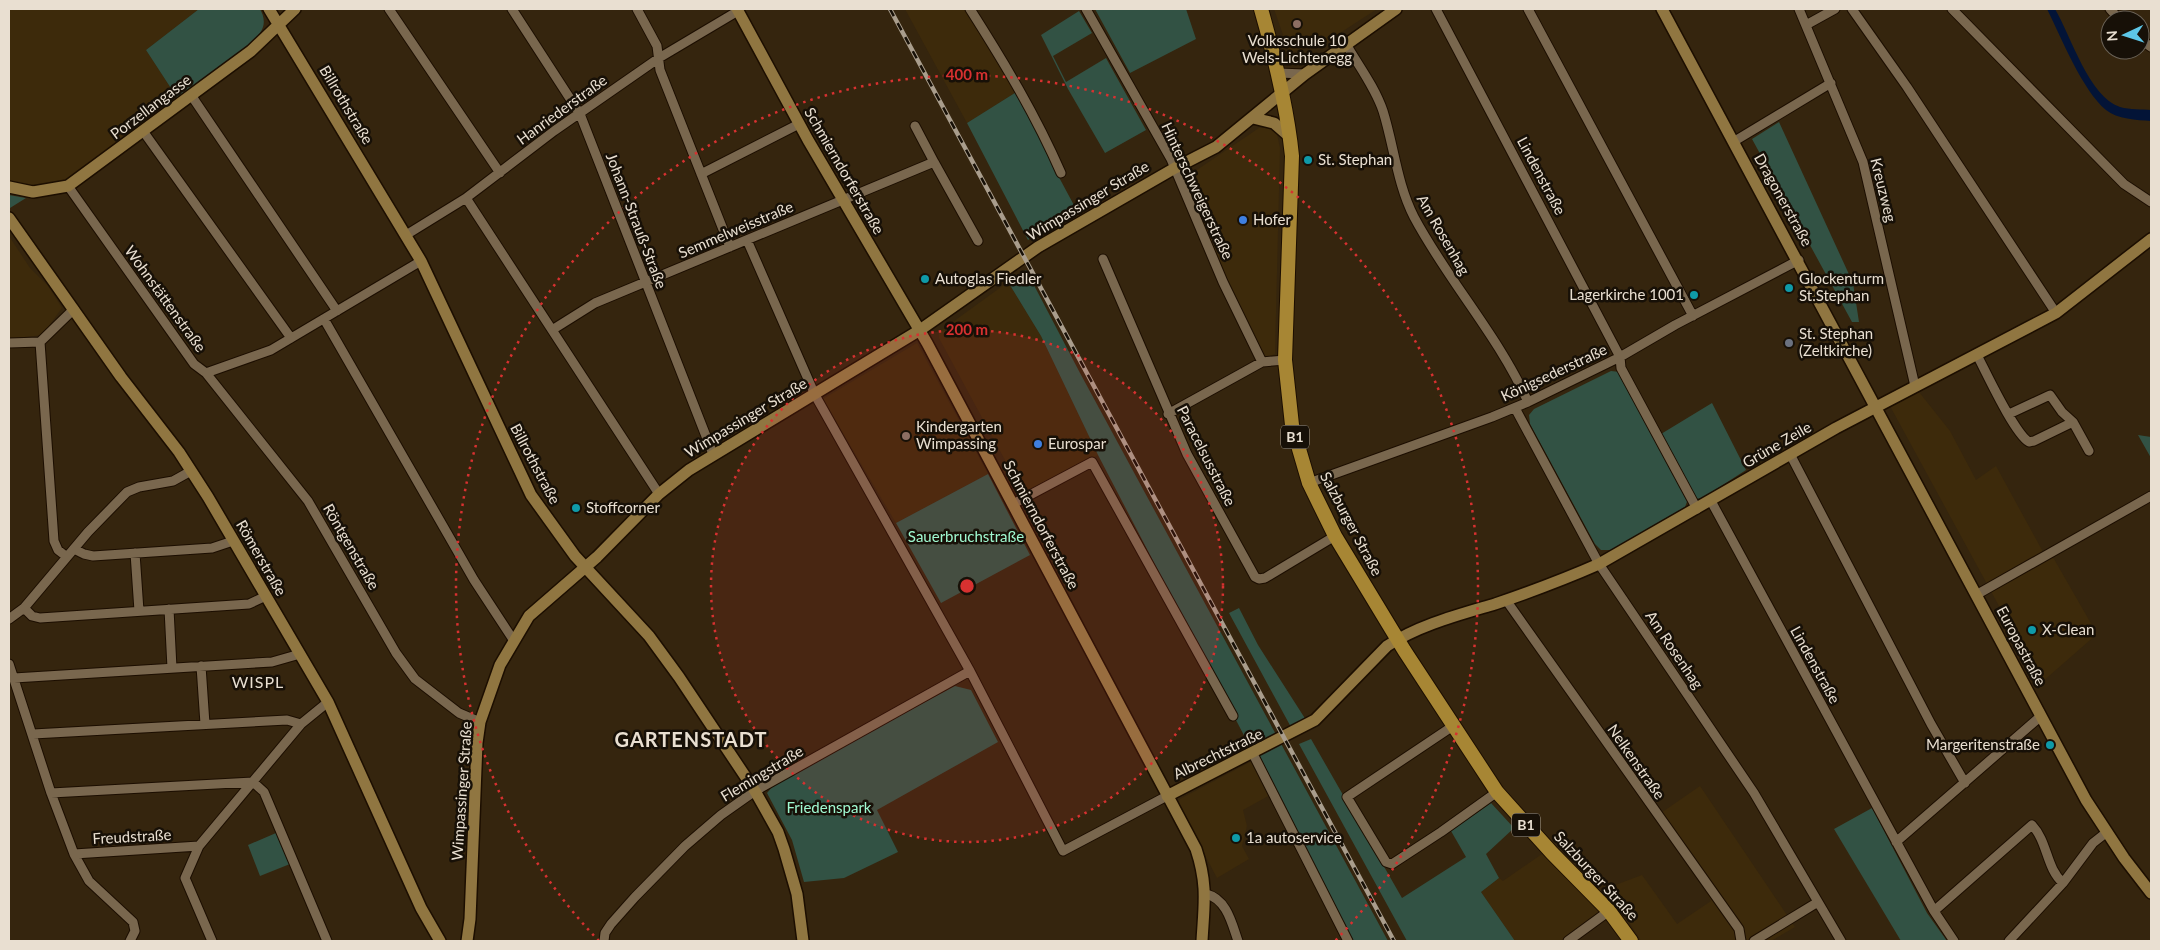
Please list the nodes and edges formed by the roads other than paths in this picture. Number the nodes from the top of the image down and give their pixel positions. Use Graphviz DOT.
graph roads {
  1 [pos="270,9"];
  2 [pos="294,9"];
  3 [pos="389,9"];
  4 [pos="512,9"];
  5 [pos="637,9"];
  6 [pos="970,9"];
  7 [pos="1086,9"];
  8 [pos="1261,9"];
  9 [pos="1396,9"];
  10 [pos="1436,9"];
  11 [pos="1528,9"];
  12 [pos="1662,9"];
  13 [pos="1799,9"];
  14 [pos="1835,9"];
  15 [pos="1852,9"];
  16 [pos="1952,9"];
  17 [pos="737,10"];
  18 [pos="279,23"];
  19 [pos="1806,25"];
  20 [pos="1346,44"];
  21 [pos="659,58"];
  22 [pos="1278,73"];
  23 [pos="1305,74"];
  24 [pos="1831,83"];
  25 [pos="1283,93"];
  26 [pos="190,95"];
  27 [pos="580,114"];
  28 [pos="1253,118"];
  29 [pos="799,124"];
  30 [pos="915,126"];
  31 [pos="143,131"];
  32 [pos="1290,137"];
  33 [pos="1733,142"];
  34 [pos="934,162"];
  35 [pos="1175,168"];
  36 [pos="500,173"];
  37 [pos="1061,173"];
  38 [pos="701,174"];
  39 [pos="68,186"];
  40 [pos="9,187"];
  41 [pos="466,198"];
  42 [pos="843,200"];
  43 [pos="2151,202"];
  44 [pos="9,218"];
  45 [pos="406,235"];
  46 [pos="2151,239"];
  47 [pos="747,240"];
  48 [pos="978,241"];
  49 [pos="730,246"];
  50 [pos="1103,260"];
  51 [pos="1798,260"];
  52 [pos="421,261"];
  53 [pos="646,282"];
  54 [pos="74,309"];
  55 [pos="337,311"];
  56 [pos="2056,313"];
  57 [pos="1693,316"];
  58 [pos="324,319"];
  59 [pos="552,330"];
  60 [pos="920,330"];
  61 [pos="290,338"];
  62 [pos="40,342"];
  63 [pos="9,343"];
  64 [pos="1977,355"];
  65 [pos="1620,357"];
  66 [pos="1285,360"];
  67 [pos="1262,362"];
  68 [pos="206,373"];
  69 [pos="1915,386"];
  70 [pos="815,395"];
  71 [pos="1528,402"];
  72 [pos="1877,406"];
  73 [pos="1514,408"];
  74 [pos="1168,414"];
  75 [pos="2009,414"];
  76 [pos="2072,422"];
  77 [pos="2089,451"];
  78 [pos="713,454"];
  79 [pos="1790,454"];
  80 [pos="191,471"];
  81 [pos="1309,483"];
  82 [pos="659,494"];
  83 [pos="2151,496"];
  84 [pos="1711,501"];
  85 [pos="1013,504"];
  86 [pos="1697,509"];
  87 [pos="1335,536"];
  88 [pos="233,540"];
  89 [pos="74,549"];
  90 [pos="135,553"];
  91 [pos="67,557"];
  92 [pos="1599,564"];
  93 [pos="586,567"];
  94 [pos="1976,595"];
  95 [pos="266,596"];
  96 [pos="1506,600"];
  97 [pos="24,608"];
  98 [pos="169,609"];
  99 [pos="139,612"];
  100 [pos="9,619"];
  101 [pos="1397,639"];
  102 [pos="514,641"];
  103 [pos="300,654"];
  104 [pos="9,664"];
  105 [pos="201,666"];
  106 [pos="172,668"];
  107 [pos="970,671"];
  108 [pos="14,678"];
  109 [pos="328,702"];
  110 [pos="1233,716"];
  111 [pos="2041,716"];
  112 [pos="480,722"];
  113 [pos="205,724"];
  114 [pos="301,724"];
  115 [pos="1454,726"];
  116 [pos="33,734"];
  117 [pos="1252,754"];
  118 [pos="253,782"];
  119 [pos="1965,783"];
  120 [pos="755,791"];
  121 [pos="1497,792"];
  122 [pos="51,793"];
  123 [pos="1168,796"];
  124 [pos="2107,832"];
  125 [pos="1896,842"];
  126 [pos="200,846"];
  127 [pos="74,854"];
  128 [pos="2063,884"];
  129 [pos="2151,893"];
  130 [pos="1206,894"];
  131 [pos="1818,902"];
  132 [pos="1609,911"];
  133 [pos="1934,912"];
  134 [pos="130,941"];
  135 [pos="212,941"];
  136 [pos="327,941"];
  137 [pos="440,941"];
  138 [pos="467,941"];
  139 [pos="604,941"];
  140 [pos="803,941"];
  141 [pos="1202,941"];
  142 [pos="1238,941"];
  143 [pos="1348,941"];
  144 [pos="1568,941"];
  145 [pos="1631,941"];
  146 [pos="1741,941"];
  147 [pos="1754,941"];
  148 [pos="1841,941"];
  149 [pos="1954,941"];
  150 [pos="2009,941"];
  1 -- 18 [label="street, Billrothstraße"];
  2 -- 18 [label="street, Porzellangasse"];
  3 -- 36 [label="street"];
  4 -- 27 [label="street, Johann-Strauß-Straße"];
  5 -- 21 [label="street"];
  6 -- 37 [label="street"];
  7 -- 35 [label="street, Hinterschweigerstraße"];
  8 -- 22 [label="main road, Salzburger Straße / B1"];
  9 -- 20 [label="street, Wimpassinger Straße"];
  10 -- 65 [label="street, Lindenstraße"];
  11 -- 57 [label="street"];
  12 -- 33 [label="street, Dragonerstraße"];
  13 -- 19 [label="street, Kreuzweg"];
  14 -- 19 [label="street"];
  15 -- 56 [label="street"];
  16 -- 43 [label="street"];
  17 -- 21 [label="street, Hanriederstraße"];
  17 -- 29 [label="street, Schmierndorferstraße"];
  18 -- 26 [label="street, Porzellangasse"];
  18 -- 45 [label="street, Billrothstraße"];
  19 -- 24 [label="street, Kreuzweg"];
  20 -- 23 [label="street, Wimpassinger Straße"];
  20 -- 71 [label="street, Am Rosenhag"];
  21 -- 27 [label="street, Hanriederstraße"];
  21 -- 38 [label="street"];
  22 -- 23 [label="street"];
  22 -- 25 [label="main road, Salzburger Straße / B1"];
  23 -- 25 [label="street, Wimpassinger Straße"];
  24 -- 33 [label="street"];
  24 -- 69 [label="street, Kreuzweg"];
  25 -- 28 [label="street, Wimpassinger Straße"];
  25 -- 32 [label="main road, Salzburger Straße / B1"];
  26 -- 31 [label="street, Porzellangasse"];
  26 -- 55 [label="street"];
  27 -- 36 [label="street, Hanriederstraße"];
  27 -- 53 [label="street, Johann-Strauß-Straße"];
  28 -- 32 [label="street"];
  28 -- 35 [label="street, Wimpassinger Straße"];
  29 -- 38 [label="street"];
  29 -- 42 [label="street, Schmierndorferstraße"];
  30 -- 34 [label="street"];
  31 -- 39 [label="street, Porzellangasse"];
  31 -- 61 [label="street"];
  32 -- 66 [label="main road, Salzburger Straße / B1"];
  33 -- 51 [label="street, Dragonerstraße"];
  34 -- 42 [label="street, Semmelweisstraße"];
  34 -- 48 [label="street"];
  35 -- 60 [label="street, Wimpassinger Straße"];
  35 -- 67 [label="street, Hinterschweigerstraße"];
  36 -- 41 [label="street, Hanriederstraße"];
  38 -- 49 [label="street"];
  39 -- 40 [label="street, Porzellangasse"];
  39 -- 68 [label="street, Wohnstättenstraße"];
  41 -- 45 [label="street, Hanriederstraße"];
  41 -- 59 [label="street"];
  42 -- 47 [label="street, Semmelweisstraße"];
  42 -- 60 [label="street, Schmierndorferstraße"];
  44 -- 54 [label="street, Römerstraße"];
  45 -- 52 [label="street, Billrothstraße"];
  46 -- 56 [label="street, Grüne Zeile"];
  47 -- 49 [label="street, Semmelweisstraße"];
  47 -- 70 [label="street"];
  49 -- 53 [label="street, Semmelweisstraße"];
  50 -- 74 [label="street, Paracelsusstraße"];
  51 -- 57 [label="street, Königsederstraße"];
  51 -- 72 [label="street, Dragonerstraße"];
  52 -- 55 [label="street, Wohnstättenstraße"];
  52 -- 93 [label="street, Billrothstraße"];
  53 -- 59 [label="street, Semmelweisstraße"];
  53 -- 78 [label="street, Johann-Strauß-Straße"];
  54 -- 62 [label="street"];
  54 -- 80 [label="street, Römerstraße"];
  55 -- 58 [label="street, Wohnstättenstraße"];
  56 -- 64 [label="street, Grüne Zeile"];
  57 -- 65 [label="street, Königsederstraße"];
  58 -- 61 [label="street, Wohnstättenstraße"];
  58 -- 102 [label="street"];
  59 -- 82 [label="street"];
  60 -- 70 [label="street, Wimpassinger Straße"];
  60 -- 85 [label="street, Schmierndorferstraße"];
  61 -- 68 [label="street, Wohnstättenstraße"];
  62 -- 63 [label="street"];
  62 -- 91 [label="street"];
  64 -- 69 [label="street, Grüne Zeile"];
  64 -- 75 [label="street"];
  65 -- 71 [label="street, Königsederstraße"];
  65 -- 86 [label="street, Lindenstraße"];
  66 -- 67 [label="street"];
  66 -- 81 [label="main road, Salzburger Straße / B1"];
  67 -- 74 [label="street"];
  68 -- 112 [label="street, Röntgenstraße"];
  69 -- 72 [label="street, Grüne Zeile"];
  70 -- 78 [label="street, Wimpassinger Straße"];
  70 -- 107 [label="street"];
  71 -- 73 [label="street, Königsederstraße"];
  72 -- 79 [label="street, Grüne Zeile"];
  72 -- 94 [label="street, Europastraße"];
  73 -- 81 [label="street, Königsederstraße"];
  73 -- 92 [label="street, Am Rosenhag"];
  74 -- 87 [label="street, Paracelsusstraße"];
  75 -- 76 [label="street"];
  75 -- 76 [label="street"];
  76 -- 77 [label="street"];
  78 -- 82 [label="street, Wimpassinger Straße"];
  79 -- 84 [label="street, Grüne Zeile"];
  79 -- 119 [label="street"];
  80 -- 88 [label="street, Römerstraße"];
  80 -- 89 [label="street"];
  81 -- 87 [label="main road, Salzburger Straße / B1"];
  82 -- 93 [label="street, Wimpassinger Straße"];
  83 -- 94 [label="street"];
  84 -- 86 [label="street, Grüne Zeile"];
  84 -- 125 [label="street, Lindenstraße"];
  85 -- 110 [label="street"];
  85 -- 123 [label="street, Schmierndorferstraße"];
  86 -- 92 [label="street, Grüne Zeile"];
  87 -- 101 [label="main road, Salzburger Straße / B1"];
  88 -- 90 [label="street"];
  88 -- 95 [label="street, Römerstraße"];
  89 -- 90 [label="street"];
  89 -- 91 [label="street"];
  90 -- 99 [label="street"];
  91 -- 97 [label="street"];
  92 -- 96 [label="street, Grüne Zeile"];
  92 -- 131 [label="street, Am Rosenhag"];
  93 -- 102 [label="street, Wimpassinger Straße"];
  93 -- 120 [label="street, Billrothstraße"];
  94 -- 111 [label="street, Europastraße"];
  95 -- 98 [label="street"];
  95 -- 103 [label="street, Römerstraße"];
  96 -- 101 [label="street, Grüne Zeile"];
  96 -- 146 [label="street, Nelkenstraße"];
  97 -- 99 [label="street"];
  97 -- 100 [label="street"];
  98 -- 99 [label="street"];
  98 -- 106 [label="street"];
  101 -- 115 [label="main road, Salzburger Straße / B1"];
  101 -- 117 [label="street, Albrechtstraße"];
  102 -- 112 [label="street, Wimpassinger Straße"];
  103 -- 105 [label="street"];
  103 -- 109 [label="street, Römerstraße"];
  104 -- 108 [label="street, Freudstraße"];
  105 -- 106 [label="street"];
  105 -- 113 [label="street"];
  106 -- 108 [label="street"];
  107 -- 120 [label="street, Flemingstraße"];
  107 -- 123 [label="street"];
  108 -- 116 [label="street, Freudstraße"];
  109 -- 114 [label="street"];
  109 -- 137 [label="street, Römerstraße"];
  111 -- 119 [label="street"];
  111 -- 124 [label="street, Europastraße"];
  112 -- 138 [label="street, Wimpassinger Straße"];
  113 -- 114 [label="street"];
  113 -- 116 [label="street"];
  114 -- 118 [label="street"];
  115 -- 121 [label="main road, Salzburger Straße / B1"];
  115 -- 121 [label="street"];
  116 -- 122 [label="street, Freudstraße"];
  117 -- 123 [label="street, Albrechtstraße"];
  117 -- 143 [label="street"];
  118 -- 122 [label="street"];
  118 -- 126 [label="street"];
  118 -- 136 [label="street"];
  119 -- 125 [label="street"];
  120 -- 139 [label="street, Flemingstraße"];
  120 -- 140 [label="street, Billrothstraße"];
  121 -- 132 [label="main road, Salzburger Straße / B1"];
  122 -- 127 [label="street, Freudstraße"];
  123 -- 130 [label="street, Albrechtstraße"];
  124 -- 128 [label="street"];
  124 -- 129 [label="street, Europastraße"];
  125 -- 133 [label="street, Lindenstraße"];
  126 -- 127 [label="street, Freudstraße"];
  126 -- 135 [label="street"];
  127 -- 134 [label="street"];
  128 -- 133 [label="street"];
  128 -- 150 [label="street"];
  130 -- 141 [label="street, Albrechtstraße"];
  130 -- 142 [label="street"];
  131 -- 147 [label="street"];
  131 -- 148 [label="street, Am Rosenhag"];
  132 -- 144 [label="street"];
  132 -- 145 [label="main road, Salzburger Straße / B1"];
  133 -- 149 [label="street, Lindenstraße"];
}
